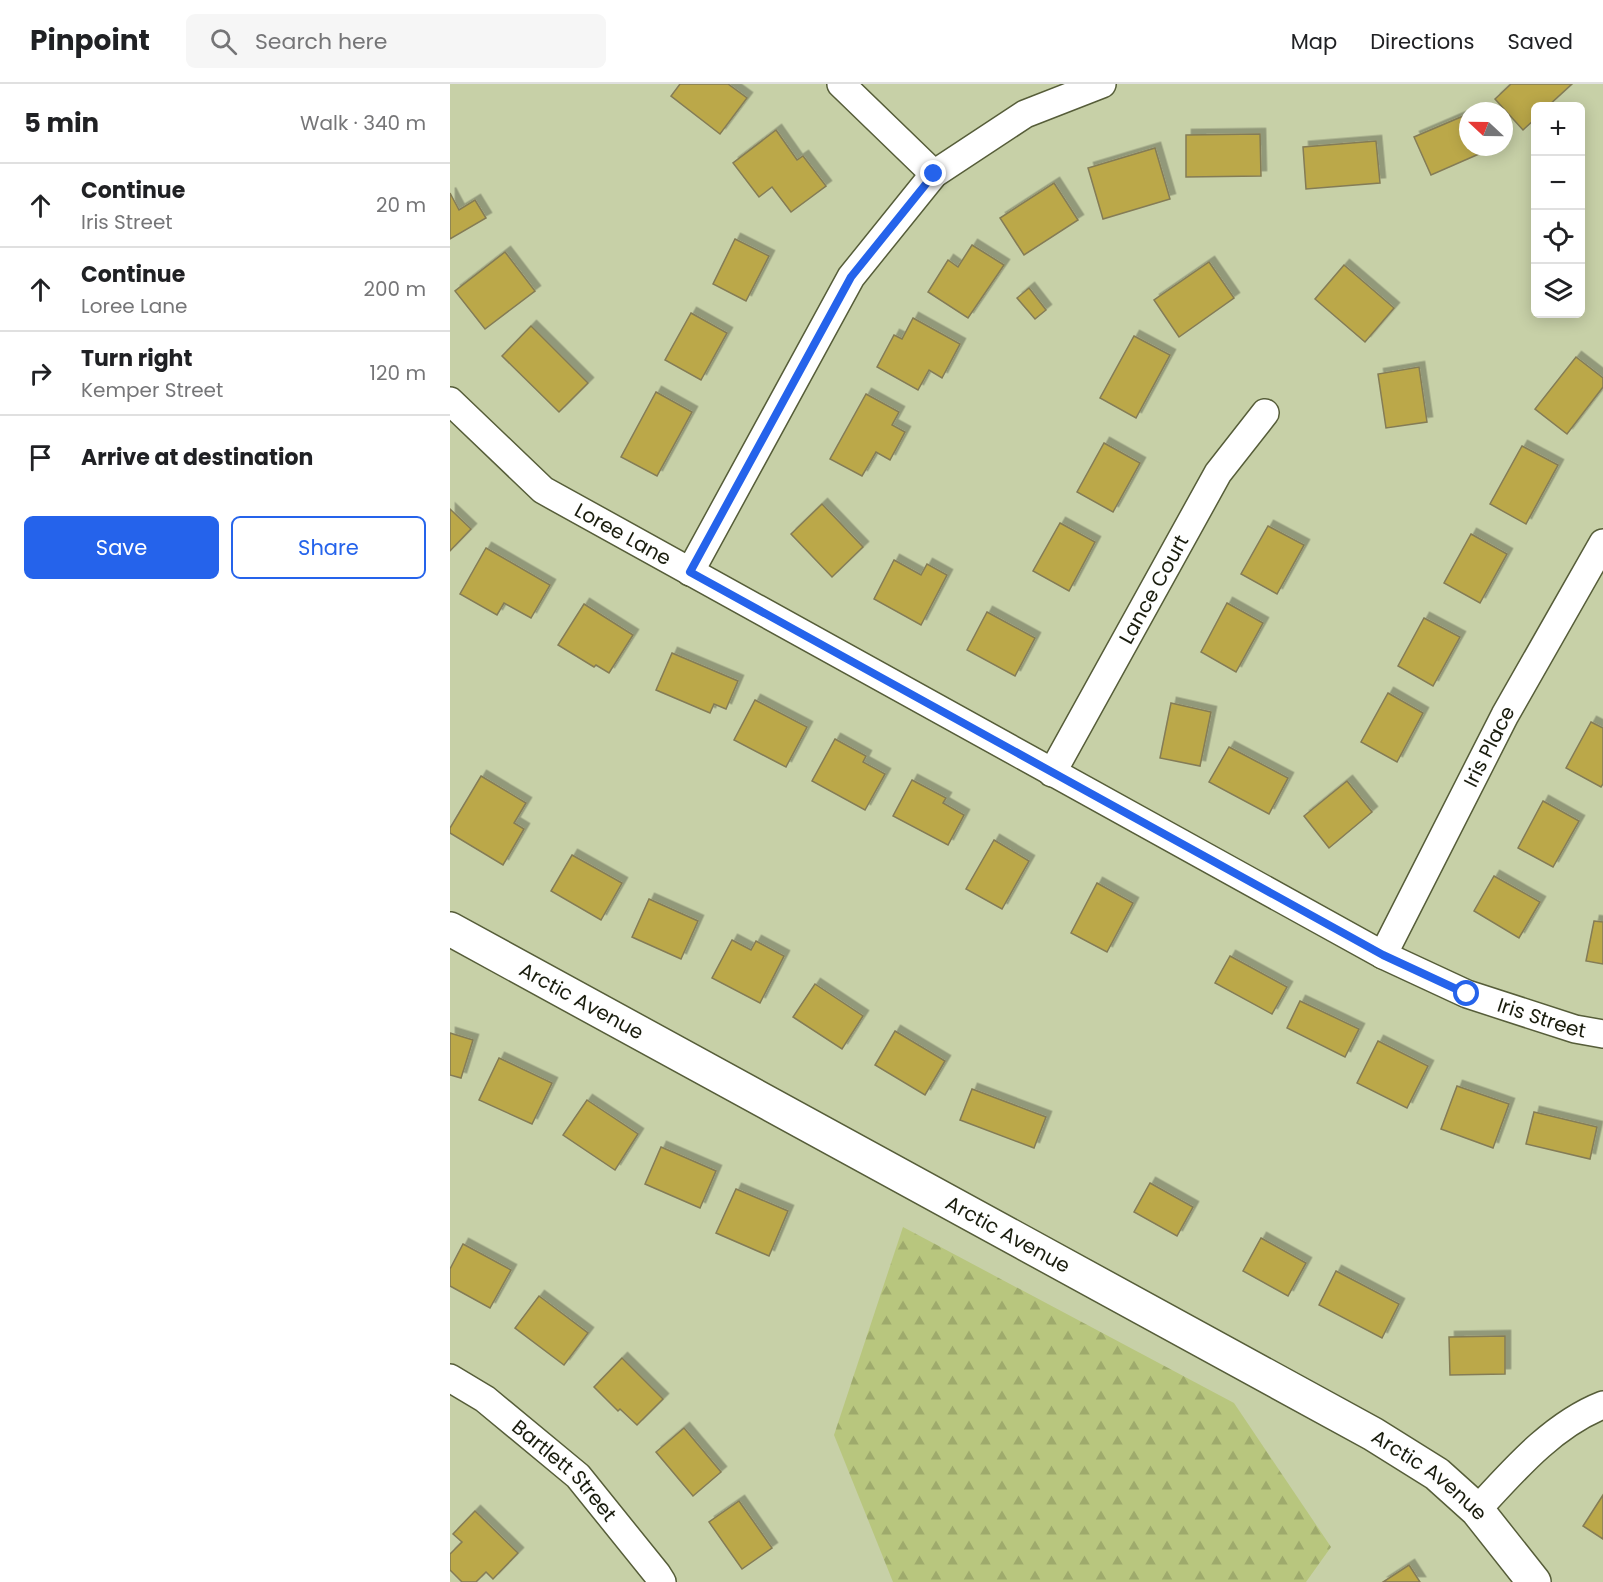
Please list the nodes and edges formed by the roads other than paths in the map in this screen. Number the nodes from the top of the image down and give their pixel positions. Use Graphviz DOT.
graph roads {
  1 [pos="841,84"];
  2 [pos="1102,84"];
  3 [pos="934,174"];
  4 [pos="450,401"];
  5 [pos="1265,412"];
  6 [pos="1603,543"];
  7 [pos="690,572"];
  8 [pos="1052,773"];
  9 [pos="450,929"];
  10 [pos="1383,955"];
  11 [pos="1603,1034"];
  12 [pos="450,1378"];
  13 [pos="1603,1405"];
  14 [pos="1477,1510"];
  15 [pos="662,1582"];
  16 [pos="1534,1582"];
  1 -- 3 [label="street"];
  2 -- 3 [label="street"];
  3 -- 7 [label="street"];
  4 -- 7 [label="street, Loree Lane"];
  5 -- 8 [label="street, Lance Court"];
  6 -- 10 [label="street, Iris Place"];
  7 -- 8 [label="street, Loree Lane"];
  8 -- 10 [label="street, Loree Lane"];
  9 -- 14 [label="street, Arctic Avenue"];
  10 -- 11 [label="street, Iris Street"];
  12 -- 15 [label="street, Bartlett Street"];
  13 -- 14 [label="street"];
  14 -- 16 [label="street, Arctic Avenue"];
}
